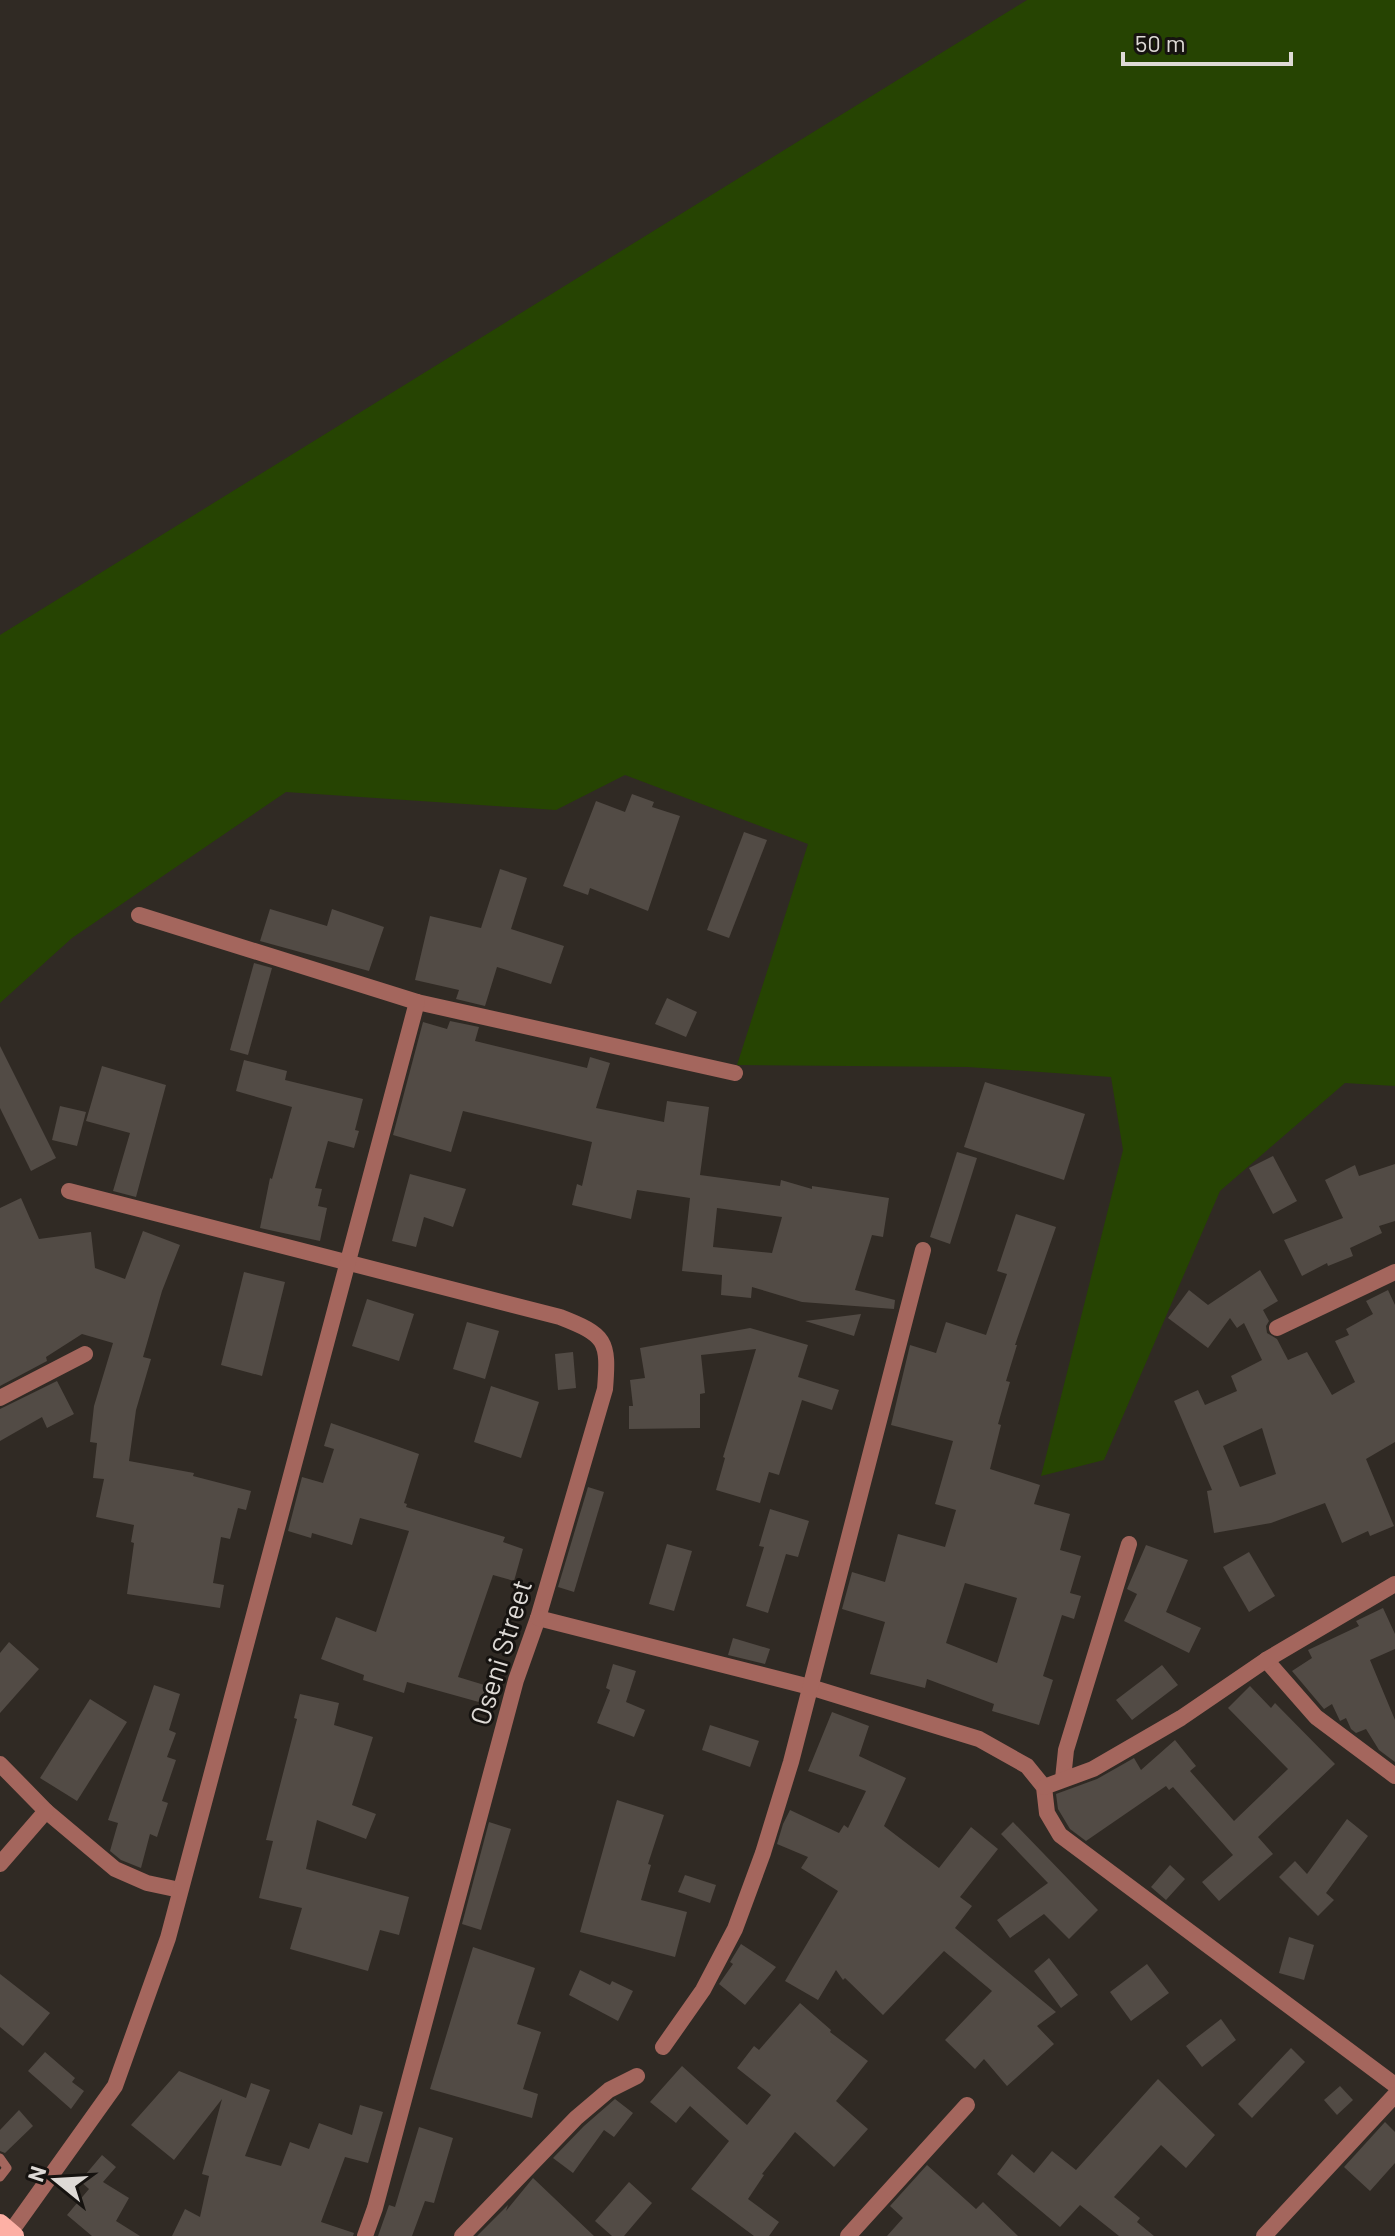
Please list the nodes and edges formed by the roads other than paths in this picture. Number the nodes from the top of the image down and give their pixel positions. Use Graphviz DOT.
graph roads {
  1 [pos="139,915"];
  2 [pos="417,1002"];
  3 [pos="735,1073"];
  4 [pos="69,1191"];
  5 [pos="923,1250"];
  6 [pos="349,1262"];
  7 [pos="1395,1272"];
  8 [pos="1277,1328"];
  9 [pos="85,1354"];
  10 [pos="0,1398"];
  11 [pos="1129,1544"];
  12 [pos="1395,1584"];
  13 [pos="538,1618"];
  14 [pos="1266,1660"];
  15 [pos="810,1687"];
  16 [pos="0,1764"];
  17 [pos="1395,1776"];
  18 [pos="1063,1779"];
  19 [pos="1044,1787"];
  20 [pos="46,1811"];
  21 [pos="0,1864"];
  22 [pos="180,1890"];
  23 [pos="663,2047"];
  24 [pos="637,2076"];
  25 [pos="1395,2085"];
  26 [pos="1395,2095"];
  27 [pos="967,2105"];
  28 [pos="0,2158"];
  29 [pos="0,2177"];
  30 [pos="8,2231"];
  31 [pos="365,2236"];
  32 [pos="462,2236"];
  33 [pos="848,2236"];
  34 [pos="1264,2236"];
  1 -- 2 [label="street"];
  2 -- 3 [label="street"];
  2 -- 6 [label="street"];
  4 -- 6 [label="street"];
  5 -- 15 [label="street"];
  6 -- 13 [label="street, Oseni Street"];
  6 -- 22 [label="street"];
  7 -- 8 [label="street"];
  9 -- 10 [label="street"];
  11 -- 18 [label="street"];
  12 -- 14 [label="street"];
  13 -- 15 [label="street"];
  13 -- 31 [label="street, Oseni Street"];
  14 -- 17 [label="street"];
  14 -- 18 [label="street"];
  15 -- 19 [label="street"];
  15 -- 23 [label="street"];
  16 -- 20 [label="street"];
  18 -- 19 [label="street"];
  19 -- 25 [label="street"];
  20 -- 21 [label="street"];
  20 -- 22 [label="street"];
  22 -- 30 [label="street"];
  24 -- 32 [label="street"];
  26 -- 34 [label="street"];
  27 -- 33 [label="street"];
  28 -- 29 [label="lane"];
}
